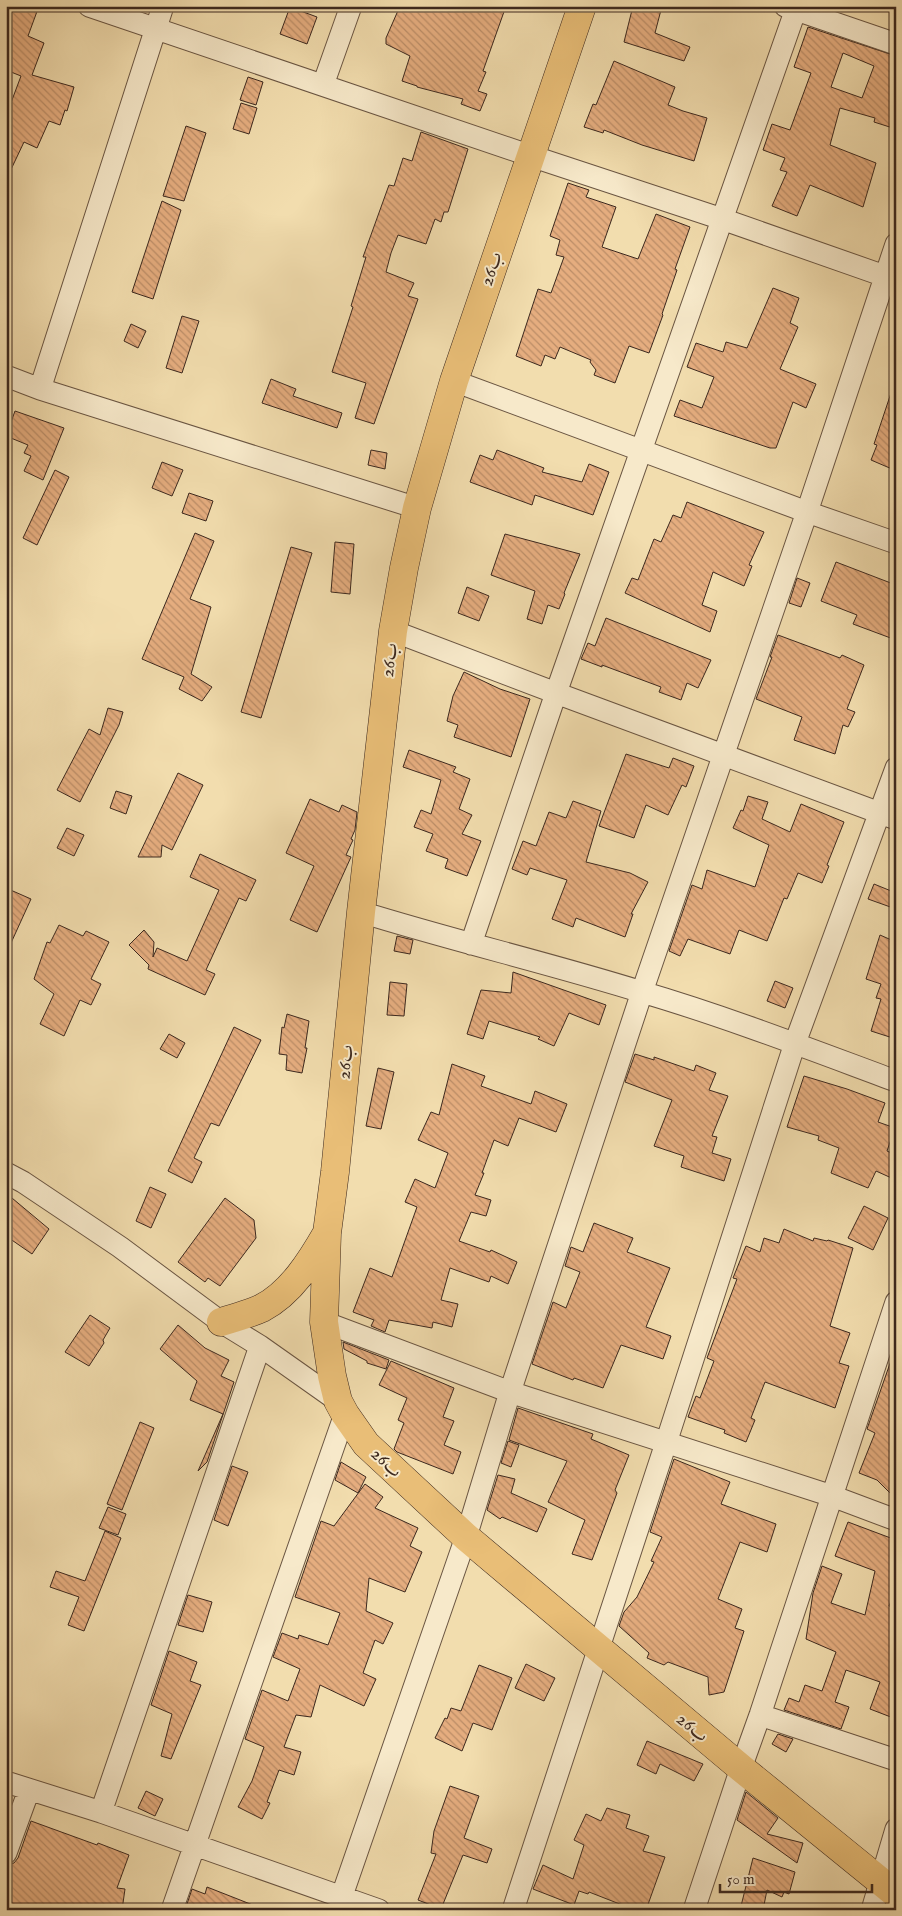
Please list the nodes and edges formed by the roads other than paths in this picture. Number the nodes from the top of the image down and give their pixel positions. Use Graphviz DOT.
graph roads {
  1 [pos="89,6"];
  2 [pos="163,6"];
  3 [pos="351,6"];
  4 [pos="582,6"];
  5 [pos="792,8"];
  6 [pos="156,28"];
  7 [pos="896,44"];
  8 [pos="323,85"];
  9 [pos="531,156"];
  10 [pos="722,219"];
  11 [pos="896,244"];
  12 [pos="890,278"];
  13 [pos="6,376"];
  14 [pos="454,380"];
  15 [pos="40,389"];
  16 [pos="641,451"];
  17 [pos="416,508"];
  18 [pos="807,512"];
  19 [pos="896,544"];
  20 [pos="393,631"];
  21 [pos="556,693"];
  22 [pos="723,754"];
  23 [pos="896,768"];
  24 [pos="888,816"];
  25 [pos="361,912"];
  26 [pos="471,944"];
  27 [pos="642,992"];
  28 [pos="795,1043"];
  29 [pos="896,1081"];
  30 [pos="6,1173"];
  31 [pos="327,1233"];
  32 [pos="896,1302"];
  33 [pos="221,1322"];
  34 [pos="324,1322"];
  35 [pos="260,1346"];
  36 [pos="510,1392"];
  37 [pos="342,1407"];
  38 [pos="666,1443"];
  39 [pos="832,1496"];
  40 [pos="896,1520"];
  41 [pos="466,1537"];
  42 [pos="598,1649"];
  43 [pos="760,1715"];
  44 [pos="896,1760"];
  45 [pos="740,1768"];
  46 [pos="6,1782"];
  47 [pos="29,1790"];
  48 [pos="101,1812"];
  49 [pos="896,1829"];
  50 [pos="195,1846"];
  51 [pos="6,1852"];
  52 [pos="888,1887"];
  53 [pos="339,1904"];
  54 [pos="172,1910"];
  55 [pos="379,1910"];
  56 [pos="512,1910"];
  57 [pos="694,1910"];
  58 [pos="872,1910"];
  1 -- 6 [label="street"];
  2 -- 6 [label="street"];
  3 -- 8 [label="street"];
  4 -- 9 [label="highway, 26ب"];
  5 -- 7 [label="street"];
  5 -- 10 [label="street"];
  6 -- 8 [label="street"];
  6 -- 15 [label="street"];
  8 -- 9 [label="street"];
  9 -- 10 [label="street"];
  9 -- 14 [label="highway, 26ب"];
  10 -- 12 [label="street"];
  10 -- 16 [label="street"];
  11 -- 12 [label="street"];
  12 -- 18 [label="street"];
  13 -- 15 [label="street"];
  14 -- 16 [label="street"];
  14 -- 17 [label="highway, 26ب"];
  15 -- 17 [label="street"];
  16 -- 18 [label="street"];
  16 -- 21 [label="street"];
  17 -- 20 [label="highway, 26ب"];
  18 -- 19 [label="street"];
  18 -- 22 [label="street"];
  20 -- 21 [label="street"];
  20 -- 25 [label="highway, 26ب"];
  21 -- 22 [label="street"];
  21 -- 26 [label="street"];
  22 -- 24 [label="street"];
  22 -- 27 [label="street"];
  23 -- 24 [label="street"];
  24 -- 28 [label="street"];
  25 -- 26 [label="street"];
  25 -- 31 [label="highway, 26ب"];
  26 -- 27 [label="street"];
  27 -- 28 [label="street"];
  27 -- 36 [label="street"];
  28 -- 29 [label="street"];
  28 -- 38 [label="street"];
  30 -- 33 [label="street"];
  31 -- 33 [label="highway"];
  31 -- 34 [label="highway, 26ب"];
  32 -- 39 [label="street"];
  33 -- 35 [label="street"];
  34 -- 36 [label="street"];
  34 -- 37 [label="highway, 26ب"];
  35 -- 37 [label="street"];
  35 -- 48 [label="street"];
  36 -- 38 [label="street"];
  36 -- 41 [label="street"];
  37 -- 41 [label="highway, 26ب"];
  37 -- 50 [label="street"];
  38 -- 39 [label="street"];
  38 -- 42 [label="street"];
  39 -- 40 [label="street"];
  39 -- 43 [label="street"];
  41 -- 42 [label="highway, 26ب"];
  41 -- 53 [label="street"];
  42 -- 45 [label="highway, 26ب"];
  42 -- 56 [label="street"];
  43 -- 44 [label="street"];
  43 -- 45 [label="street"];
  45 -- 52 [label="highway, 26ب"];
  45 -- 57 [label="street"];
  46 -- 47 [label="street"];
  47 -- 48 [label="street"];
  47 -- 51 [label="street"];
  48 -- 50 [label="street"];
  49 -- 52 [label="street"];
  50 -- 53 [label="street"];
  50 -- 54 [label="street"];
  52 -- 58 [label="street"];
  53 -- 55 [label="street"];
}
